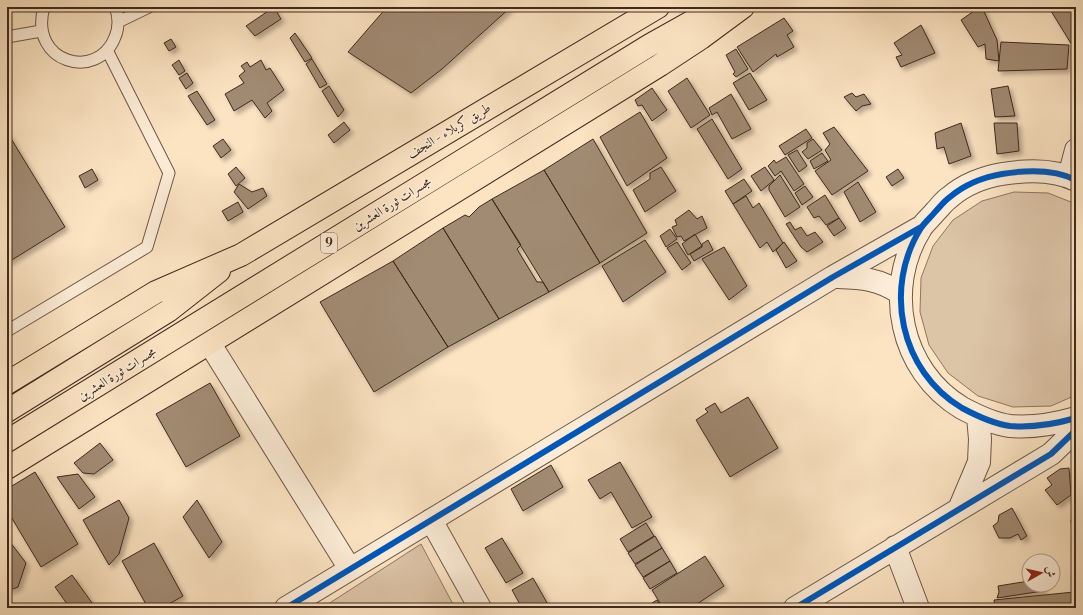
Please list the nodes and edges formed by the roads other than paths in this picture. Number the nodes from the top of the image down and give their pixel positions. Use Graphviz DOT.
graph roads {
  1 [pos="44,7"];
  2 [pos="115,7"];
  3 [pos="148,7"];
  4 [pos="658,7"];
  5 [pos="718,7"];
  6 [pos="743,7"];
  7 [pos="118,22"];
  8 [pos="41,32"];
  9 [pos="7,37"];
  10 [pos="107,50"];
  11 [pos="1076,150"];
  12 [pos="1072,178"];
  13 [pos="921,227"];
  14 [pos="241,255"];
  15 [pos="834,277"];
  16 [pos="900,292"];
  17 [pos="7,331"];
  18 [pos="210,344"];
  19 [pos="7,383"];
  20 [pos="7,411"];
  21 [pos="978,416"];
  22 [pos="1076,418"];
  23 [pos="1076,430"];
  24 [pos="7,441"];
  25 [pos="7,468"];
  26 [pos="960,508"];
  27 [pos="431,520"];
  28 [pos="895,547"];
  29 [pos="350,569"];
  30 [pos="292,607"];
  31 [pos="480,608"];
  32 [pos="795,608"];
  33 [pos="918,608"];
  1 -- 8 [label="lane"];
  2 -- 7 [label="lane"];
  3 -- 7 [label="lane"];
  4 -- 14 [label="highway, طريق کربلاء - النجف"];
  5 -- 24 [label="highway, مجسرات ثورة العشرين / 9"];
  6 -- 18 [label="highway"];
  7 -- 10 [label="lane"];
  8 -- 9 [label="lane"];
  8 -- 10 [label="lane"];
  10 -- 17 [label="lane"];
  11 -- 12 [label="street"];
  12 -- 13 [label="street"];
  13 -- 15 [label="street"];
  13 -- 16 [label="street"];
  14 -- 19 [label="highway"];
  14 -- 20 [label="highway, مجسرات ثورة العشرين"];
  15 -- 16 [label="street"];
  15 -- 27 [label="street"];
  16 -- 21 [label="street"];
  18 -- 25 [label="highway"];
  18 -- 29 [label="street"];
  21 -- 22 [label="street"];
  21 -- 26 [label="street"];
  23 -- 26 [label="street"];
  26 -- 28 [label="street"];
  27 -- 29 [label="street"];
  27 -- 31 [label="street"];
  28 -- 32 [label="street"];
  28 -- 33 [label="street"];
  29 -- 30 [label="street"];
}
